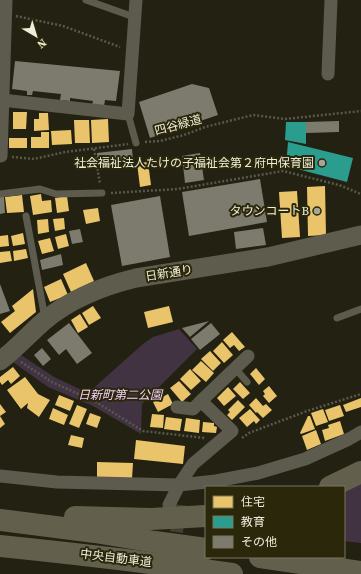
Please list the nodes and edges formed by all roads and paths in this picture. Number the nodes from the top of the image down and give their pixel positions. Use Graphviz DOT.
graph roads {
  1 [pos="6,0"];
  2 [pos="86,0"];
  3 [pos="136,0"];
  4 [pos="331,0"];
  5 [pos="5,13"];
  6 [pos="134,17"];
  7 [pos="132,52"];
  8 [pos="328,74"];
  9 [pos="2,100"];
  10 [pos="361,111"];
  11 [pos="128,114"];
  12 [pos="136,143"];
  13 [pos="94,149"];
  14 [pos="1,156"];
  15 [pos="0,194"];
  16 [pos="102,194"];
  17 [pos="361,194"];
  18 [pos="26,216"];
  19 [pos="361,235"];
  20 [pos="361,310"];
  21 [pos="337,318"];
  22 [pos="45,320"];
  23 [pos="248,356"];
  24 [pos="5,357"];
  25 [pos="235,368"];
  26 [pos="247,382"];
  27 [pos="361,394"];
  28 [pos="201,401"];
  29 [pos="177,407"];
  30 [pos="361,432"];
  31 [pos="238,441"];
  32 [pos="218,443"];
  33 [pos="361,472"];
  34 [pos="0,476"];
  35 [pos="179,485"];
  36 [pos="332,486"];
  37 [pos="175,505"];
  38 [pos="0,513"];
  39 [pos="205,516"];
  40 [pos="0,520"];
  41 [pos="0,546"];
  42 [pos="205,549"];
  43 [pos="0,553"];
  44 [pos="267,558"];
  45 [pos="361,572"];
  46 [pos="133,574"];
  47 [pos="232,574"];
  1 -- 5 [label="street"];
  2 -- 6 [label="lane"];
  3 -- 6 [label="street"];
  4 -- 8 [label="street"];
  5 -- 7 [label="path"];
  5 -- 9 [label="street"];
  6 -- 7 [label="street"];
  7 -- 11 [label="street"];
  9 -- 11 [label="street"];
  9 -- 14 [label="street"];
  10 -- 12 [label="path, 四谷緑道"];
  11 -- 12 [label="lane"];
  12 -- 13 [label="path, 四谷緑道"];
  13 -- 14 [label="path, 四谷緑道"];
  13 -- 16 [label="path"];
  15 -- 16 [label="lane"];
  16 -- 17 [label="path"];
  18 -- 22 [label="lane"];
  19 -- 22 [label="street, 日新通り"];
  20 -- 21 [label="lane"];
  22 -- 24 [label="street, 日新通り"];
  23 -- 25 [label="street"];
  24 -- 32 [label="path"];
  25 -- 26 [label="lane"];
  25 -- 28 [label="street"];
  27 -- 31 [label="path"];
  28 -- 29 [label="street"];
  28 -- 32 [label="street"];
  30 -- 35 [label="street"];
  32 -- 35 [label="street"];
  33 -- 36 [label="highway"];
  34 -- 35 [label="street"];
  35 -- 37 [label="street"];
  38 -- 39 [label="highway"];
  40 -- 42 [label="highway, 中央自動車道"];
  41 -- 47 [label="highway, 中央自動車道"];
  43 -- 46 [label="highway"];
  44 -- 45 [label="highway"];
}
